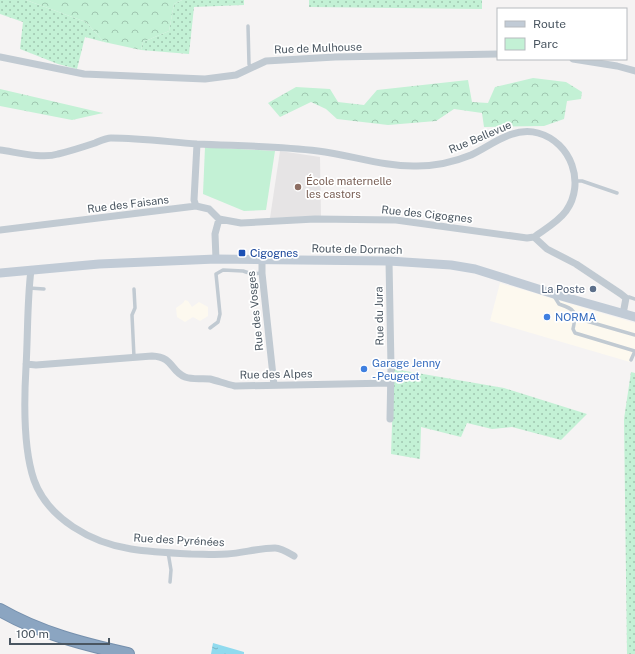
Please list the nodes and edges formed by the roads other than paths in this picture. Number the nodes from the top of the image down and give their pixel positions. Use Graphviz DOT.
graph roads {
  1 [pos="248,26"];
  2 [pos="497,54"];
  3 [pos="0,57"];
  4 [pos="579,60"];
  5 [pos="251,68"];
  6 [pos="635,71"];
  7 [pos="197,144"];
  8 [pos="0,150"];
  9 [pos="576,181"];
  10 [pos="617,193"];
  11 [pos="196,206"];
  12 [pos="220,219"];
  13 [pos="0,230"];
  14 [pos="534,237"];
  15 [pos="216,259"];
  16 [pos="262,259"];
  17 [pos="389,261"];
  18 [pos="31,270"];
  19 [pos="0,273"];
  20 [pos="262,273"];
  21 [pos="29,288"];
  22 [pos="44,289"];
  23 [pos="134,289"];
  24 [pos="554,294"];
  25 [pos="626,298"];
  26 [pos="635,299"];
  27 [pos="623,314"];
  28 [pos="635,317"];
  29 [pos="576,318"];
  30 [pos="210,328"];
  31 [pos="635,335"];
  32 [pos="635,351"];
  33 [pos="134,357"];
  34 [pos="632,360"];
  35 [pos="26,364"];
  36 [pos="391,383"];
  37 [pos="274,385"];
  38 [pos="390,419"];
  39 [pos="168,552"];
  40 [pos="294,556"];
  41 [pos="170,582"];
  42 [pos="0,610"];
  43 [pos="128,654"];
  1 -- 5 [label="lane"];
  2 -- 5 [label="street, Rue de Mulhouse"];
  3 -- 5 [label="street, Rue de Mulhouse"];
  4 -- 6 [label="street"];
  7 -- 8 [label="street, Rue Bellevue"];
  7 -- 9 [label="street, Rue Bellevue"];
  7 -- 11 [label="street"];
  9 -- 10 [label="lane"];
  9 -- 14 [label="street, Rue Bellevue"];
  11 -- 12 [label="street, Rue des Cigognes"];
  11 -- 13 [label="street, Rue des Faisans"];
  12 -- 14 [label="street, Rue des Cigognes"];
  12 -- 15 [label="street"];
  14 -- 25 [label="street"];
  15 -- 16 [label="main road, Route de Dornach"];
  15 -- 18 [label="main road, Route de Dornach"];
  16 -- 17 [label="main road, Route de Dornach"];
  16 -- 20 [label="street, Rue des Vosges"];
  17 -- 24 [label="main road, Route de Dornach"];
  17 -- 36 [label="street, Rue du Jura"];
  18 -- 19 [label="main road, Route de Dornach"];
  18 -- 21 [label="street, Rue des Pyrénées"];
  20 -- 30 [label="lane"];
  20 -- 37 [label="street, Rue des Vosges"];
  21 -- 22 [label="lane"];
  21 -- 35 [label="street, Rue des Pyrénées"];
  23 -- 33 [label="lane"];
  24 -- 27 [label="main road, Route de Dornach"];
  24 -- 29 [label="lane"];
  25 -- 26 [label="lane"];
  25 -- 27 [label="street"];
  27 -- 28 [label="main road, Route de Dornach"];
  29 -- 31 [label="lane"];
  29 -- 32 [label="lane"];
  32 -- 34 [label="lane"];
  33 -- 35 [label="street, Rue des Alpes"];
  33 -- 37 [label="street, Rue des Alpes"];
  35 -- 39 [label="street, Rue des Pyrénées"];
  36 -- 37 [label="street, Rue des Alpes"];
  36 -- 38 [label="street, Rue du Jura"];
  39 -- 40 [label="street, Rue des Pyrénées"];
  39 -- 41 [label="lane"];
  42 -- 43 [label="highway"];
}
